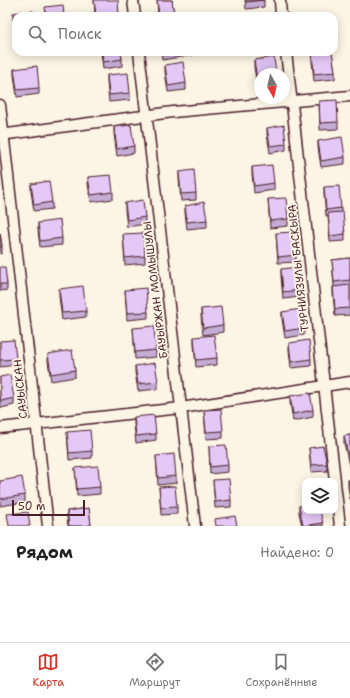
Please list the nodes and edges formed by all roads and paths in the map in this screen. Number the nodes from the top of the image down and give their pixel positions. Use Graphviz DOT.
graph roads {
  1 [pos="133,0"];
  2 [pos="280,0"];
  3 [pos="134,12"];
  4 [pos="281,12"];
  5 [pos="140,56"];
  6 [pos="286,56"];
  7 [pos="350,96"];
  8 [pos="292,101"];
  9 [pos="0,105"];
  10 [pos="147,116"];
  11 [pos="2,135"];
  12 [pos="350,382"];
  13 [pos="323,385"];
  14 [pos="181,408"];
  15 [pos="36,424"];
  16 [pos="0,428"];
  17 [pos="335,478"];
  18 [pos="338,508"];
  19 [pos="48,526"];
  20 [pos="195,526"];
  21 [pos="340,526"];
  1 -- 3 [label="street"];
  2 -- 4 [label="street"];
  5 -- 10 [label="street, БАУЫРЖАН МОМЫШУЛЫ"];
  6 -- 8 [label="street, ТУРНИЯЗУЛЫ БАСКЫРА"];
  7 -- 8 [label="street"];
  8 -- 10 [label="street"];
  8 -- 13 [label="street, ТУРНИЯЗУЛЫ БАСКЫРА"];
  9 -- 11 [label="street, САУЫСКАН"];
  10 -- 11 [label="street"];
  10 -- 14 [label="street, БАУЫРЖАН МОМЫШУЛЫ"];
  11 -- 15 [label="street, САУЫСКАН"];
  12 -- 13 [label="street"];
  13 -- 14 [label="street"];
  13 -- 17 [label="street, ТУРНИЯЗУЛЫ БАСКЫРА"];
  14 -- 15 [label="street"];
  14 -- 20 [label="street, БАУЫРЖАН МОМЫШУЛЫ"];
  15 -- 16 [label="street"];
  15 -- 19 [label="street, САУЫСКАН"];
  18 -- 21 [label="street, ТУРНИЯЗУЛЫ БАСКЫРА"];
}
